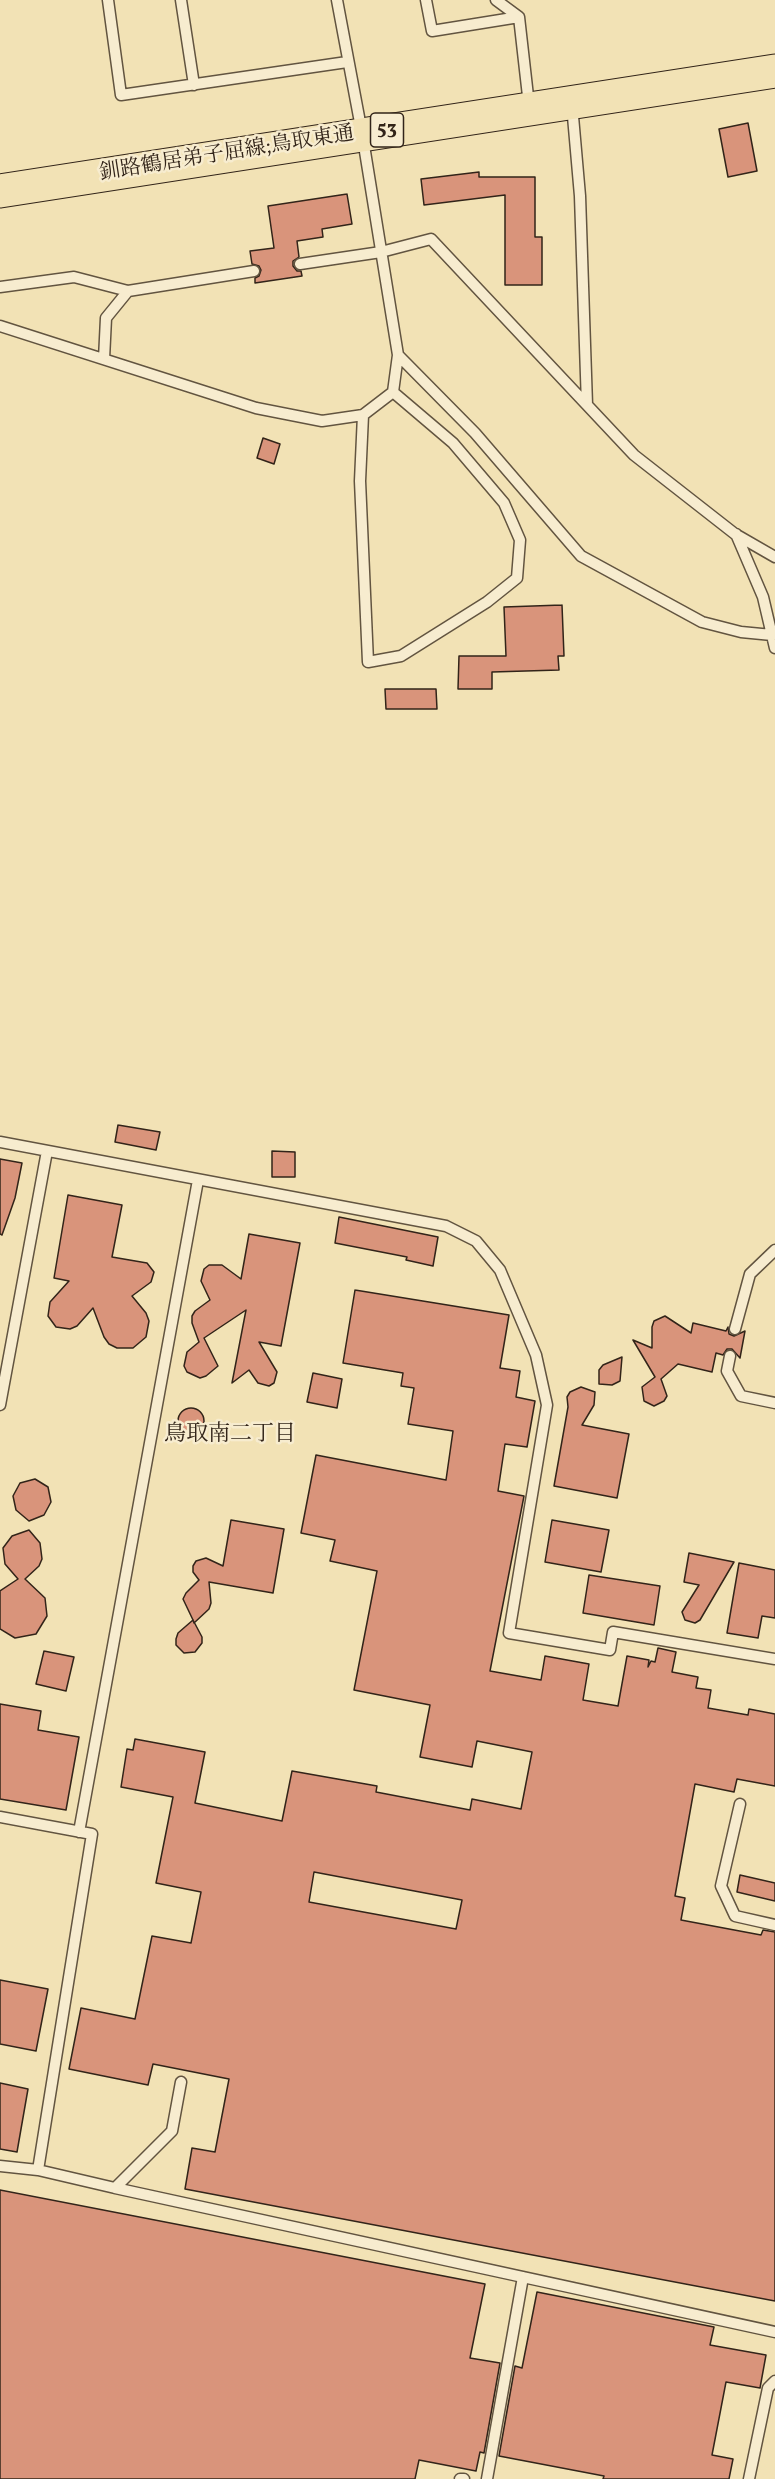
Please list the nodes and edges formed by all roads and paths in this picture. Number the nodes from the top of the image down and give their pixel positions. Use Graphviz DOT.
graph roads {
  1 [pos="108,0"];
  2 [pos="181,0"];
  3 [pos="337,0"];
  4 [pos="426,0"];
  5 [pos="496,0"];
  6 [pos="519,17"];
  7 [pos="347,62"];
  8 [pos="775,71"];
  9 [pos="194,85"];
  10 [pos="572,102"];
  11 [pos="530,108"];
  12 [pos="362,133"];
  13 [pos="0,191"];
  14 [pos="381,252"];
  15 [pos="300,264"];
  16 [pos="254,271"];
  17 [pos="0,287"];
  18 [pos="128,291"];
  19 [pos="0,326"];
  20 [pos="398,355"];
  21 [pos="104,359"];
  22 [pos="393,392"];
  23 [pos="587,405"];
  24 [pos="363,415"];
  25 [pos="735,534"];
  26 [pos="775,557"];
  27 [pos="772,635"];
  28 [pos="775,648"];
  29 [pos="0,1142"];
  30 [pos="47,1151"];
  31 [pos="198,1180"];
  32 [pos="775,1250"];
  33 [pos="735,1329"];
  34 [pos="730,1356"];
  35 [pos="775,1403"];
  36 [pos="0,1405"];
  37 [pos="775,1659"];
  38 [pos="740,1804"];
  39 [pos="0,1817"];
  40 [pos="79,1832"];
  41 [pos="775,1925"];
  42 [pos="181,2082"];
  43 [pos="0,2166"];
  44 [pos="38,2169"];
  45 [pos="115,2188"];
  46 [pos="523,2277"];
  47 [pos="775,2332"];
  48 [pos="775,2381"];
  49 [pos="487,2479"];
  50 [pos="749,2479"];
  1 -- 9 [label="lane"];
  2 -- 9 [label="lane"];
  3 -- 7 [label="lane"];
  4 -- 6 [label="lane"];
  5 -- 6 [label="lane"];
  6 -- 11 [label="lane"];
  7 -- 9 [label="lane"];
  7 -- 12 [label="lane"];
  8 -- 10 [label="main road, 釧路鶴居弟子屈線;鳥取東通 / 53"];
  10 -- 11 [label="main road, 釧路鶴居弟子屈線;鳥取東通 / 53"];
  10 -- 23 [label="lane"];
  11 -- 12 [label="main road, 釧路鶴居弟子屈線;鳥取東通 / 53"];
  12 -- 13 [label="main road, 釧路鶴居弟子屈線;鳥取東通 / 53"];
  12 -- 14 [label="lane"];
  14 -- 15 [label="lane"];
  14 -- 20 [label="lane"];
  14 -- 23 [label="lane"];
  16 -- 18 [label="lane"];
  17 -- 18 [label="lane"];
  18 -- 21 [label="lane"];
  19 -- 21 [label="lane"];
  20 -- 22 [label="lane"];
  20 -- 27 [label="lane"];
  21 -- 24 [label="lane"];
  22 -- 24 [label="lane"];
  22 -- 24 [label="lane"];
  23 -- 25 [label="lane"];
  25 -- 26 [label="lane"];
  25 -- 27 [label="lane"];
  27 -- 28 [label="lane"];
  29 -- 30 [label="lane"];
  30 -- 31 [label="lane"];
  30 -- 36 [label="lane"];
  31 -- 37 [label="lane"];
  31 -- 40 [label="lane"];
  32 -- 33 [label="lane"];
  34 -- 35 [label="lane"];
  38 -- 41 [label="lane"];
  39 -- 40 [label="lane"];
  40 -- 44 [label="lane"];
  42 -- 45 [label="lane"];
  43 -- 44 [label="lane"];
  44 -- 45 [label="lane"];
  45 -- 46 [label="lane"];
  46 -- 47 [label="lane"];
  46 -- 49 [label="lane"];
  48 -- 50 [label="lane"];
}
